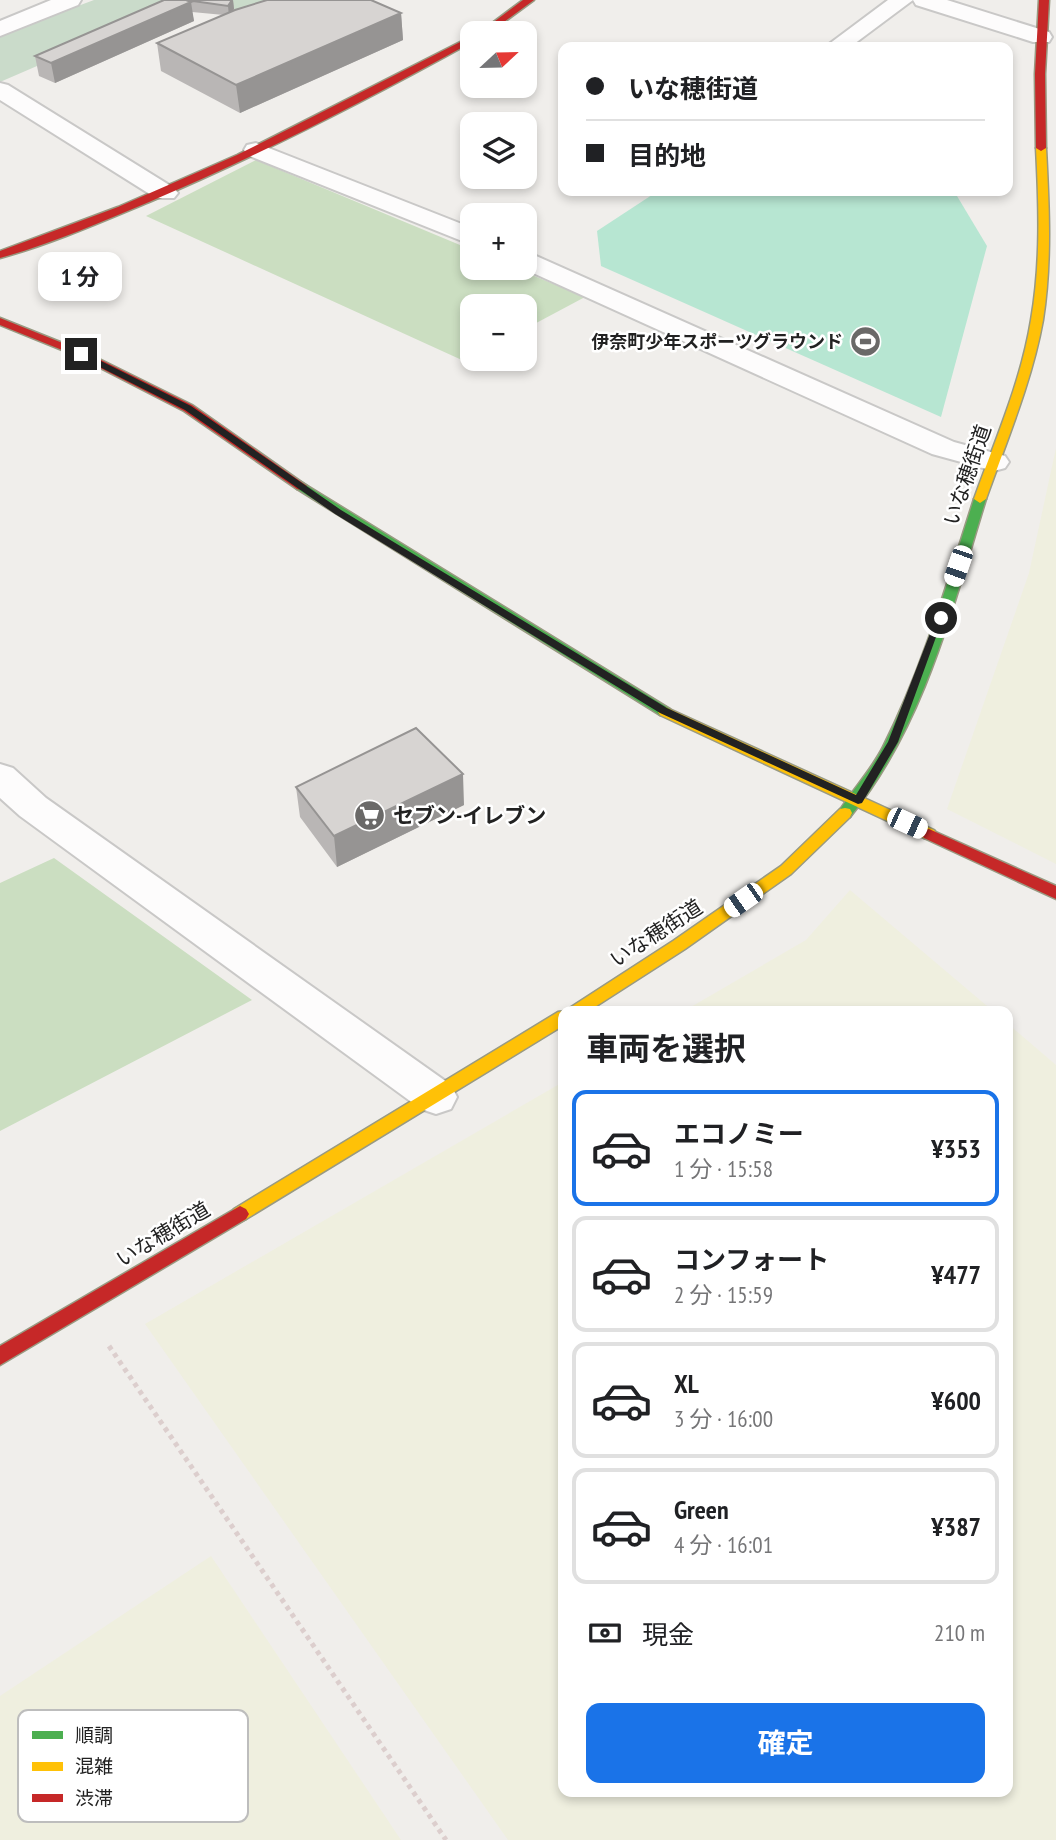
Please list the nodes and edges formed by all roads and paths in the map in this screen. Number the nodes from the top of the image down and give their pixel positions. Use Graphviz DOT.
graph roads {
  1 [pos="70,0"];
  2 [pos="529,0"];
  3 [pos="902,0"];
  4 [pos="924,0"];
  5 [pos="1045,0"];
  6 [pos="500,21"];
  7 [pos="0,29"];
  8 [pos="1041,37"];
  9 [pos="843,42"];
  10 [pos="460,46"];
  11 [pos="0,90"];
  12 [pos="256,150"];
  13 [pos="164,193"];
  14 [pos="460,232"];
  15 [pos="0,254"];
  16 [pos="537,264"];
  17 [pos="0,321"];
  18 [pos="994,462"];
  19 [pos="0,777"];
  20 [pos="858,800"];
  21 [pos="1056,893"];
  22 [pos="583,1006"];
  23 [pos="558,1021"];
  24 [pos="436,1097"];
  25 [pos="82,1307"];
  26 [pos="0,1356"];
  27 [pos="446,1840"];
  1 -- 7 [label="street"];
  2 -- 6 [label="street"];
  3 -- 9 [label="street"];
  4 -- 8 [label="street"];
  5 -- 8 [label="street, いな穂街道"];
  8 -- 18 [label="street, いな穂街道"];
  10 -- 12 [label="street"];
  11 -- 13 [label="street"];
  12 -- 13 [label="street"];
  12 -- 14 [label="street"];
  13 -- 15 [label="street"];
  16 -- 18 [label="street"];
  17 -- 20 [label="street"];
  18 -- 20 [label="street, いな穂街道"];
  19 -- 24 [label="street"];
  20 -- 21 [label="street"];
  20 -- 22 [label="street, いな穂街道"];
  23 -- 24 [label="street, いな穂街道"];
  24 -- 25 [label="street, いな穂街道"];
  25 -- 26 [label="street, いな穂街道"];
  25 -- 27 [label="path"];
}
